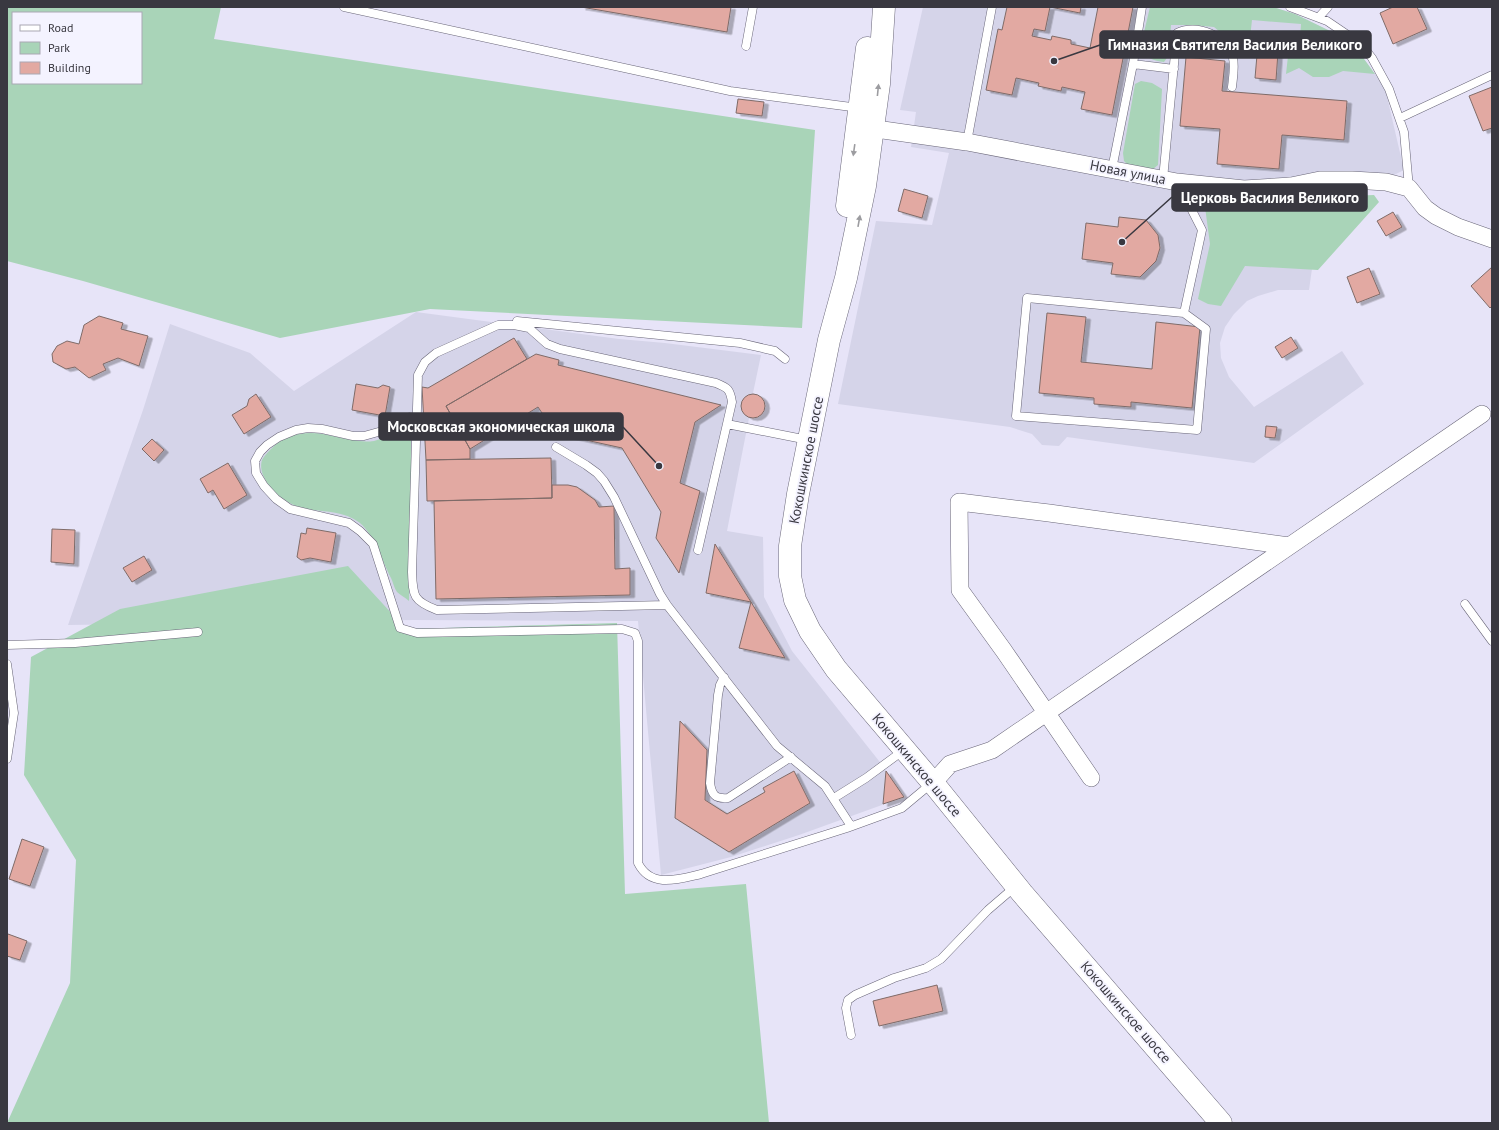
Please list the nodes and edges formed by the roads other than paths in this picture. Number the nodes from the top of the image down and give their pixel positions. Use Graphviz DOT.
graph roads {
  1 [pos="344,7"];
  2 [pos="753,7"];
  3 [pos="870,7"];
  4 [pos="884,7"];
  5 [pos="992,7"];
  6 [pos="1142,7"];
  7 [pos="1290,7"];
  8 [pos="1328,7"];
  9 [pos="1319,17"];
  10 [pos="746,46"];
  11 [pos="1133,64"];
  12 [pos="1174,69"];
  13 [pos="1492,76"];
  14 [pos="1232,86"];
  15 [pos="1400,118"];
  16 [pos="863,121"];
  17 [pos="967,142"];
  18 [pos="1112,169"];
  19 [pos="1170,181"];
  20 [pos="1408,188"];
  21 [pos="1492,239"];
  22 [pos="1184,313"];
  23 [pos="506,320"];
  24 [pos="785,359"];
  25 [pos="1482,414"];
  26 [pos="410,417"];
  27 [pos="727,424"];
  28 [pos="809,440"];
  29 [pos="556,447"];
  30 [pos="1289,546"];
  31 [pos="698,550"];
  32 [pos="1465,604"];
  33 [pos="668,605"];
  34 [pos="198,632"];
  35 [pos="1492,641"];
  36 [pos="7,645"];
  37 [pos="7,664"];
  38 [pos="724,677"];
  39 [pos="1046,714"];
  40 [pos="905,750"];
  41 [pos="791,757"];
  42 [pos="7,759"];
  43 [pos="1091,778"];
  44 [pos="933,782"];
  45 [pos="834,798"];
  46 [pos="851,826"];
  47 [pos="1017,886"];
  48 [pos="851,1035"];
  49 [pos="1221,1123"];
  1 -- 16 [label="lane"];
  2 -- 10 [label="lane"];
  3 -- 16 [label="main road"];
  16 -- 4 [label="main road, one-way"];
  5 -- 17 [label="lane"];
  6 -- 11 [label="lane"];
  7 -- 9 [label="lane"];
  8 -- 9 [label="lane"];
  9 -- 15 [label="lane"];
  11 -- 12 [label="lane"];
  11 -- 18 [label="lane"];
  12 -- 14 [label="lane"];
  12 -- 19 [label="lane"];
  13 -- 15 [label="lane"];
  15 -- 20 [label="lane"];
  16 -- 17 [label="street, Новая улица"];
  16 -- 28 [label="main road, Кокошкинское шоссе"];
  17 -- 18 [label="street, Новая улица"];
  18 -- 19 [label="street, Новая улица"];
  19 -- 20 [label="street, Новая улица"];
  19 -- 22 [label="lane"];
  20 -- 21 [label="street"];
  22 -- 22 [label="lane"];
  23 -- 24 [label="lane"];
  25 -- 30 [label="street"];
  26 -- 46 [label="lane"];
  27 -- 28 [label="lane"];
  27 -- 31 [label="lane"];
  27 -- 33 [label="lane"];
  28 -- 40 [label="main road, Кокошкинское шоссе"];
  29 -- 33 [label="lane"];
  30 -- 39 [label="street"];
  30 -- 39 [label="street"];
  32 -- 35 [label="lane"];
  33 -- 38 [label="lane"];
  34 -- 36 [label="lane"];
  37 -- 42 [label="lane"];
  38 -- 41 [label="lane"];
  38 -- 41 [label="lane"];
  39 -- 43 [label="street"];
  39 -- 44 [label="street"];
  40 -- 44 [label="main road, Кокошкинское шоссе"];
  40 -- 45 [label="lane"];
  41 -- 45 [label="lane"];
  44 -- 46 [label="lane"];
  44 -- 47 [label="main road, Кокошкинское шоссе"];
  45 -- 46 [label="lane"];
  47 -- 48 [label="lane"];
  47 -- 49 [label="main road, Кокошкинское шоссе"];
}
